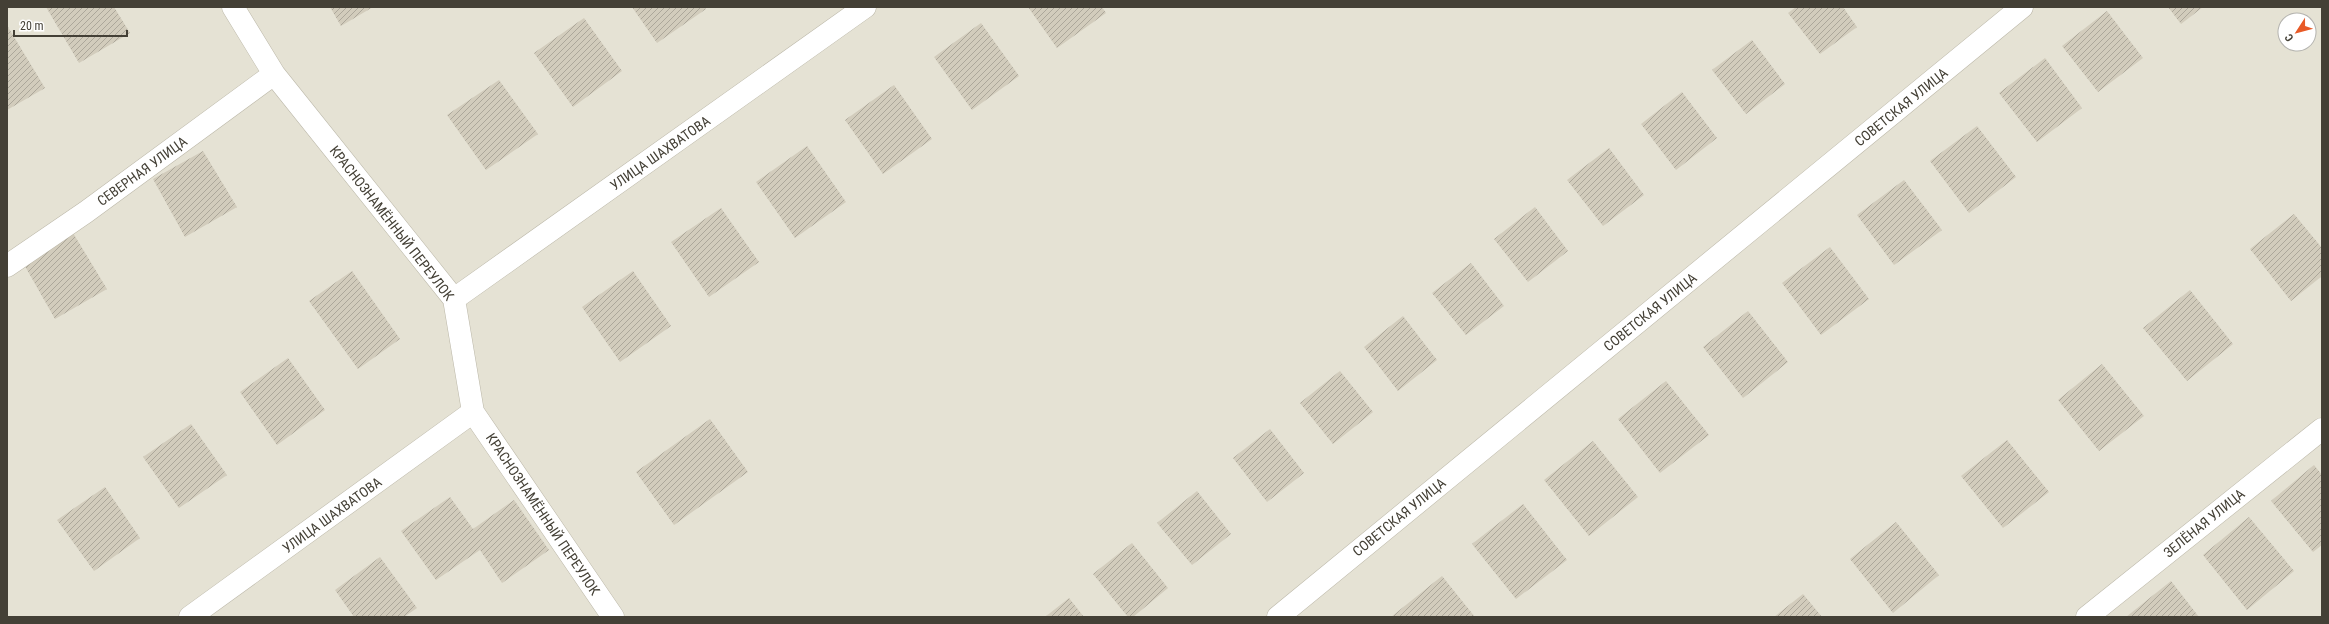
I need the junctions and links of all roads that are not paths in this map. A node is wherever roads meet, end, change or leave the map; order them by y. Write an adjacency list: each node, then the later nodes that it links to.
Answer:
1 (234, 7): 4 (street, КРАСНОЗНАМЁННЫЙ ПЕРЕУЛОК)
2 (866, 7): 6 (street, УЛИЦА ШАХВАТОВА)
3 (2022, 7): 11 (street, СОВЕТСКАЯ УЛИЦА)
4 (274, 74): 5 (street, СЕВЕРНАЯ УЛИЦА); 6 (street, КРАСНОЗНАМЁННЫЙ ПЕРЕУЛОК)
5 (7, 266)
6 (454, 299): 7 (street, КРАСНОЗНАМЁННЫЙ ПЕРЕУЛОК)
7 (473, 412): 9 (street, УЛИЦА ШАХВАТОВА); 10 (street, КРАСНОЗНАМЁННЫЙ ПЕРЕУЛОК)
8 (2322, 429): 12 (street, ЗЕЛЁНАЯ УЛИЦА)
9 (190, 617)
10 (613, 617)
11 (1278, 617)
12 (2086, 617)

